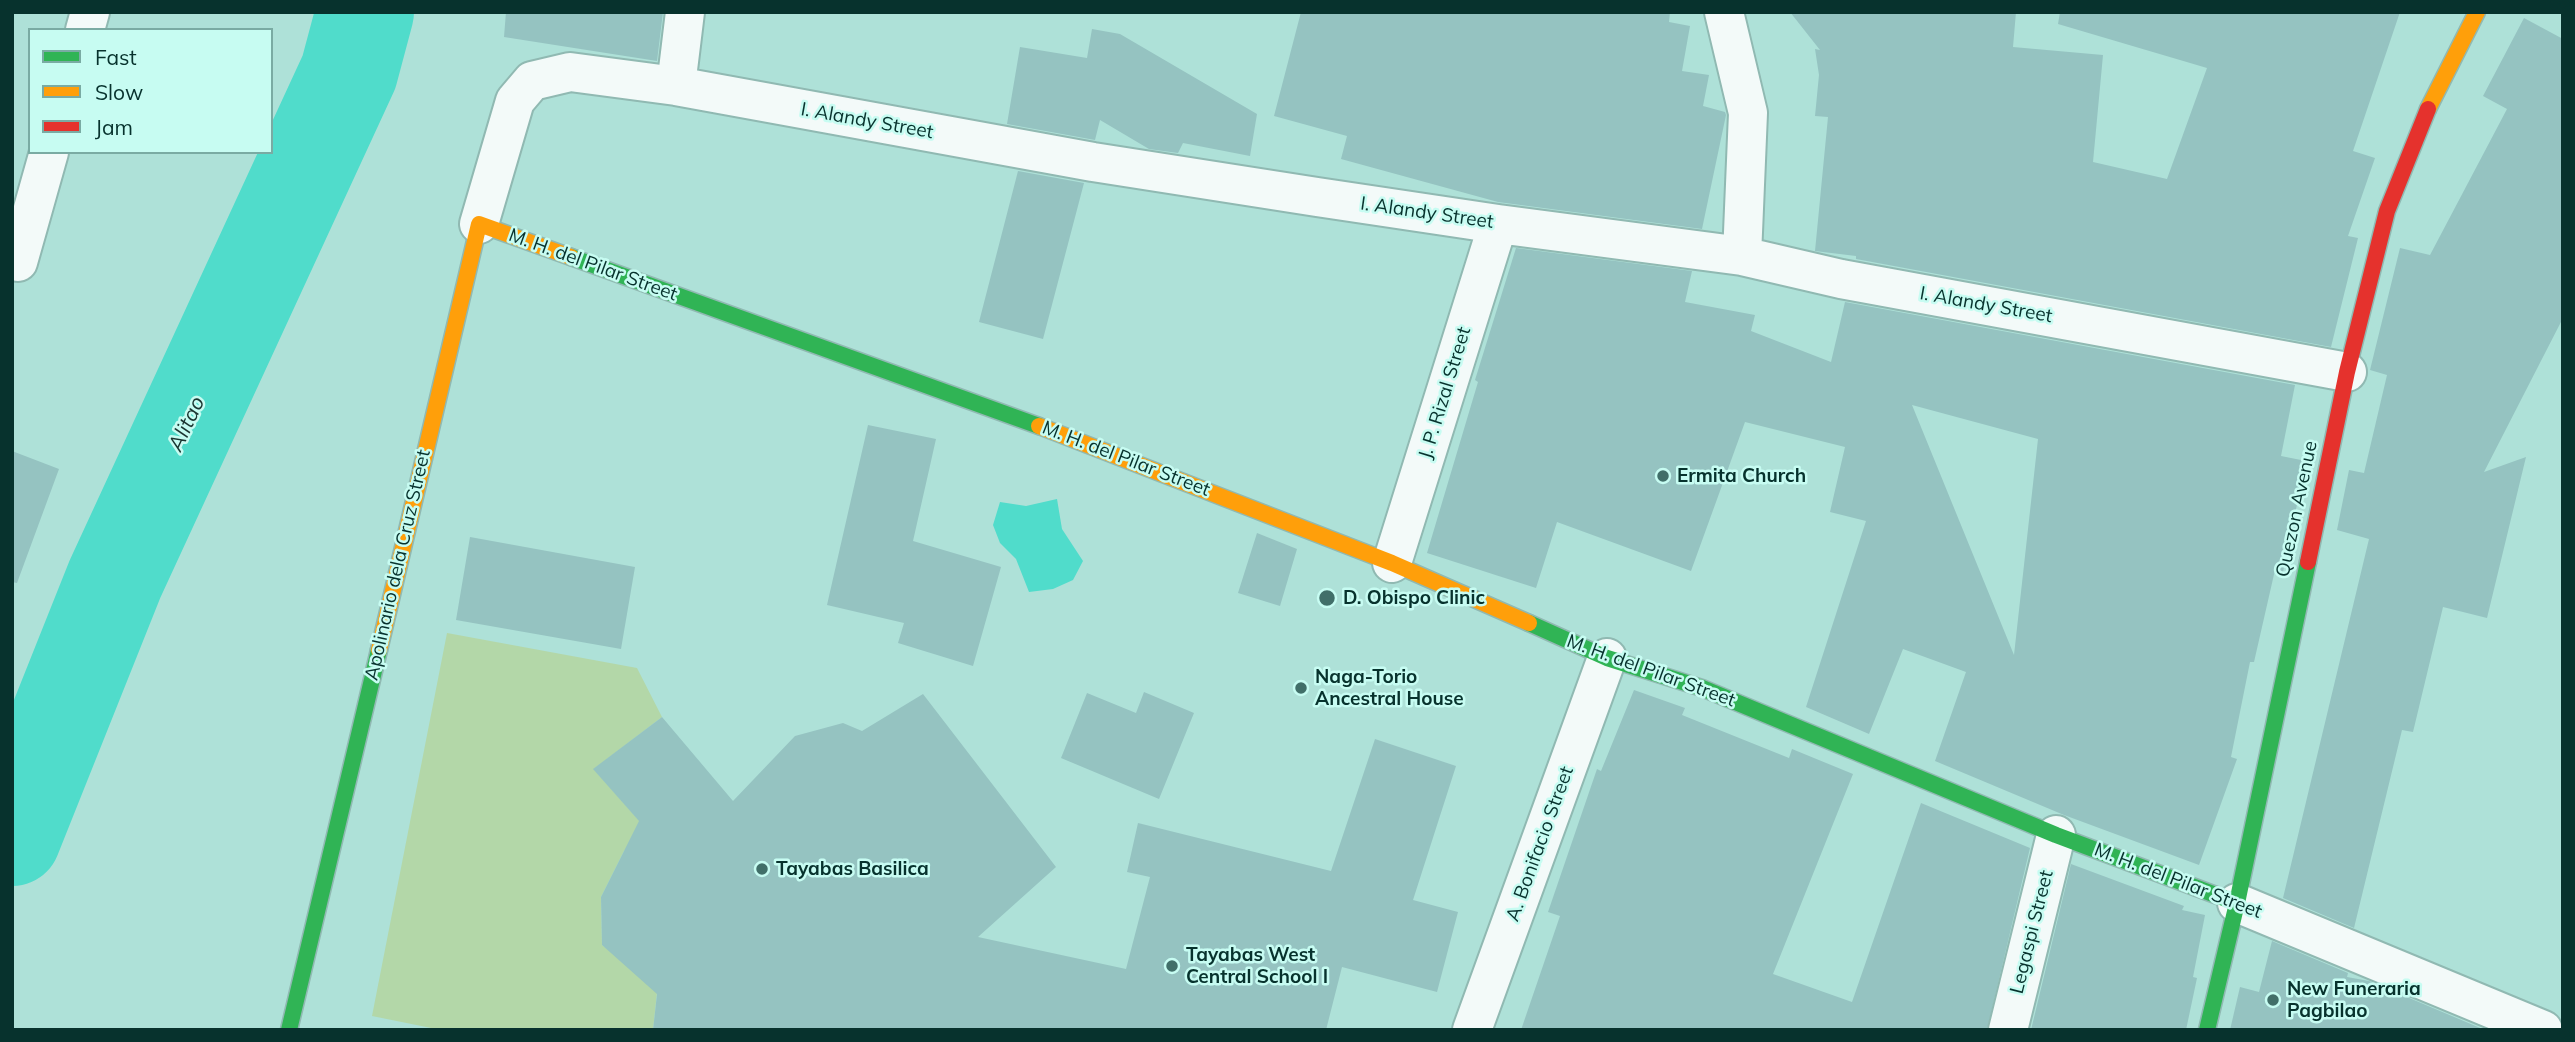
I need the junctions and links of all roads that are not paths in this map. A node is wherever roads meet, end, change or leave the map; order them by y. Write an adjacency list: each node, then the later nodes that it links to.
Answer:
1 (685, 12): 4 (street)
2 (1724, 12): 9 (street)
3 (2477, 12): 11 (main road, Quezon Avenue)
4 (676, 86): 5 (street, I. Alandy Street); 8 (street, I. Alandy Street)
5 (515, 101): 7 (street, Apolinario dela Cruz Street)
6 (49, 154): 10 (street)
7 (479, 224): 12 (main road, M. H. del Pilar Street); 16 (main road, Apolinario dela Cruz Street)
8 (1498, 224): 9 (street, I. Alandy Street); 12 (street, J. P. Rizal Street)
9 (1742, 256): 11 (street, I. Alandy Street)
10 (18, 262)
11 (2347, 372): 15 (main road, Quezon Avenue)
12 (1392, 563): 13 (main road, M. H. del Pilar Street)
13 (1607, 658): 14 (main road, M. H. del Pilar Street); 17 (street, A. Bonifacio Street)
14 (2056, 835): 15 (main road, M. H. del Pilar Street); 18 (street, Legaspi Street)
15 (2237, 903): 19 (main road, Quezon Avenue); 20 (street, M. H. del Pilar Street)
16 (289, 1030)
17 (1472, 1030)
18 (2008, 1030)
19 (2207, 1030)
20 (2543, 1030)

